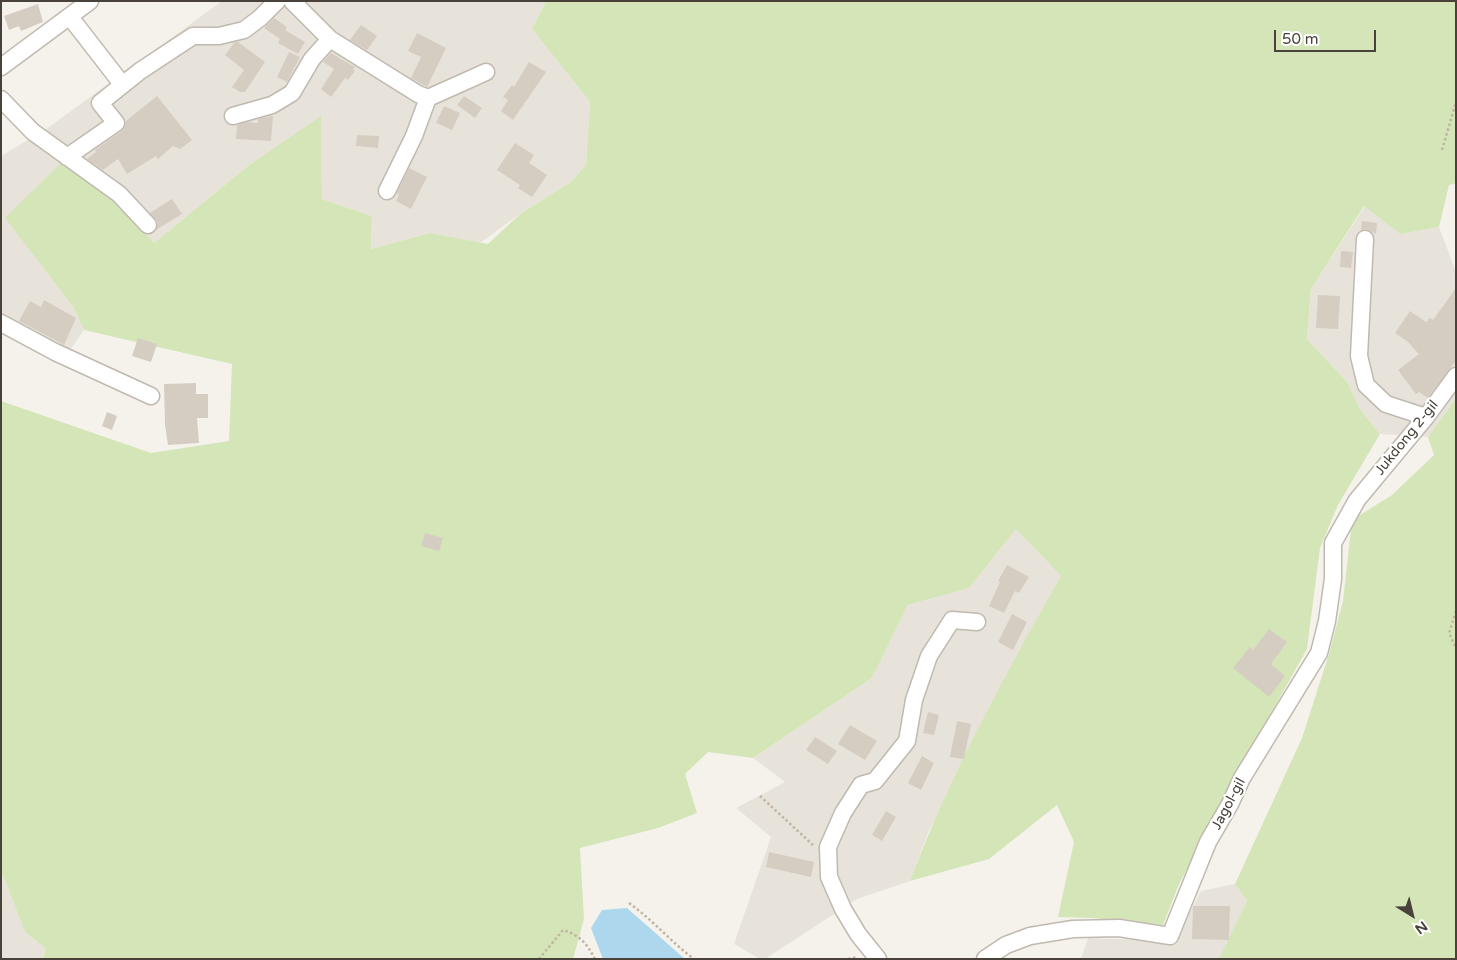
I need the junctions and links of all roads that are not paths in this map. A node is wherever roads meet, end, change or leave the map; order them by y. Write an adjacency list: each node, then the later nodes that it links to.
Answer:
1 (90, 1): 4 (street)
2 (277, 1): 8 (street)
3 (292, 1): 5 (street)
4 (70, 17): 6 (street); 8 (street)
5 (330, 39): 9 (street); 11 (street)
6 (1, 66)
7 (486, 72): 9 (street)
8 (122, 84): 12 (street)
9 (428, 98): 13 (street)
10 (1, 99): 12 (street)
11 (233, 116)
12 (67, 157): 14 (street)
13 (387, 191)
14 (148, 225)
15 (1365, 240): 19 (street)
16 (1, 323): 18 (street)
17 (1456, 376): 19 (street, Jukdong 2-gil)
18 (151, 396)
19 (1426, 417): 20 (street, Jukdong 2-gil)
20 (1357, 500): 23 (street, Jagol-gil)
21 (977, 622): 22 (street)
22 (878, 959)
23 (985, 959)

